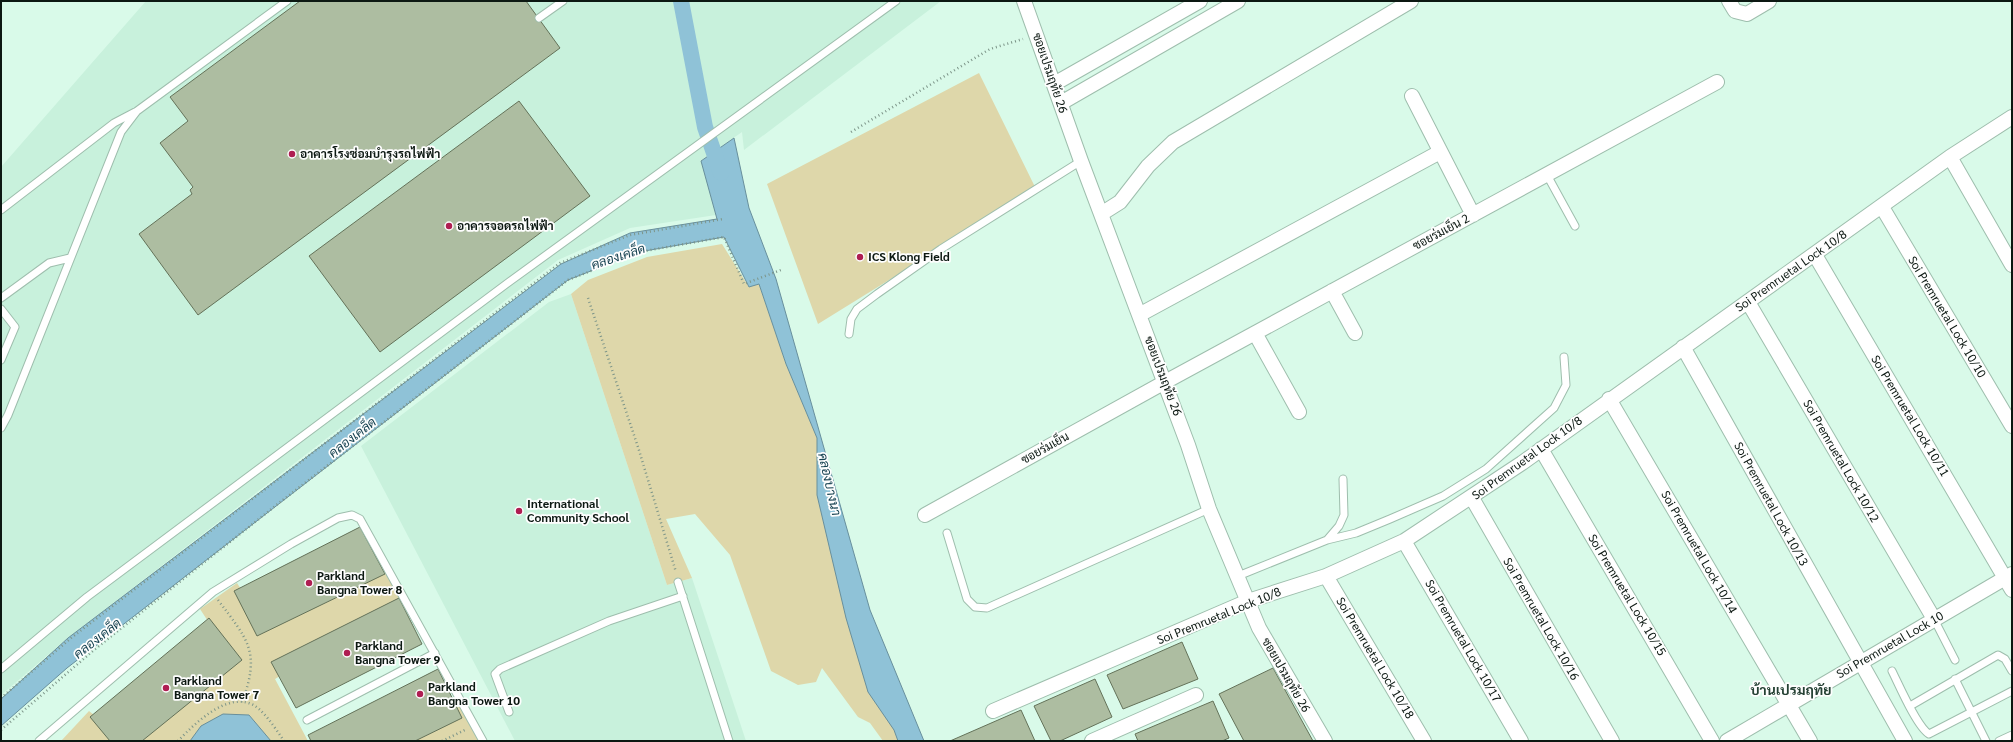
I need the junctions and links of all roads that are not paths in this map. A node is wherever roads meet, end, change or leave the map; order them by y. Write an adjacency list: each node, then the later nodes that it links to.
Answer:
1 (287, 1): 17 (lane)
2 (562, 1): 10 (lane)
3 (896, 1): 66 (lane)
4 (1024, 1): 14 (street, ซอยเปรมฤทัย 26)
5 (1200, 1): 11 (street)
6 (1238, 1): 12 (street)
7 (1412, 1): 25 (street)
8 (1729, 1): 9 (street)
9 (1769, 1)
10 (539, 18)
11 (1166, 20): 12 (street); 14 (street)
12 (1175, 37): 16 (street)
13 (1717, 82): 22 (street, ซอยร่มเย็น 2)
14 (1054, 84): 16 (street, ซอยเปรมฤทัย 26)
15 (1412, 96): 19 (street)
16 (1060, 103): 21 (street, ซอยเปรมฤทัย 26)
17 (137, 110): 24 (lane); 29 (lane)
18 (2012, 117): 20 (street, Soi Premruetal Lock 10/8)
19 (1440, 152): 26 (street); 35 (street)
20 (1950, 157): 23 (street, Soi Premruetal Lock 10/8); 30 (street)
21 (1081, 161): 25 (street, ซอยเปรมฤทัย 26); 37 (lane)
22 (1548, 175): 26 (street, ซอยร่มเย็น 2); 27 (lane)
23 (1882, 207): 28 (street, Soi Premruetal Lock 10/8); 46 (street, Soi Premruetal Lock 10/10)
24 (1, 210)
25 (1101, 214): 35 (street, ซอยเปรมฤทัย 26)
26 (1474, 215): 31 (street, ซอยร่มเย็น 2)
27 (1575, 226)
28 (1814, 255): 33 (street, Soi Premruetal Lock 10/8); 57 (street, Soi Premruetal Lock 10/11)
29 (70, 258): 32 (lane); 45 (lane)
30 (2012, 265)
31 (1332, 291): 36 (street, ซอยร่มเย็น 2); 38 (street)
32 (1, 298)
33 (1748, 302): 39 (street, Soi Premruetal Lock 10/8); 62 (street, Soi Premruetal Lock 10/12)
34 (1, 309): 41 (lane)
35 (1140, 315): 42 (street, ซอยเปรมฤทัย 26)
36 (1255, 333): 42 (street, ซอยร่มเย็น 2); 44 (street)
37 (849, 334)
38 (1355, 334)
39 (1683, 347): 43 (street, Soi Premruetal Lock 10/8); 65 (street, Soi Premruetal Lock 10/13)
40 (1564, 357): 53 (lane)
41 (1, 360)
42 (1165, 382): 50 (street, ซอยเปรมฤทัย 26); 51 (street, ซอยร่มเย็น)
43 (1609, 399): 47 (street, Soi Premruetal Lock 10/8); 72 (street, Soi Premruetal Lock 10/14)
44 (1299, 412)
45 (2, 424)
46 (2012, 426)
47 (1541, 449): 49 (street, Soi Premruetal Lock 10/8); 87 (street, Soi Premruetal Lock 10/15)
48 (1343, 479): 53 (lane)
49 (1472, 498): 54 (street, Soi Premruetal Lock 10/8); 86 (street, Soi Premruetal Lock 10/16)
50 (1209, 509): 52 (lane); 55 (street, ซอยเปรมฤทัย 26)
51 (924, 515)
52 (947, 533)
53 (1327, 540): 55 (lane)
54 (1404, 542): 56 (street, Soi Premruetal Lock 10/8); 85 (street, Soi Premruetal Lock 10/17)
55 (1238, 576): 61 (street, ซอยเปรมฤทัย 26)
56 (1326, 576): 61 (street, Soi Premruetal Lock 10/8); 84 (street, Soi Premruetal Lock 10/18)
57 (2008, 576): 59 (street, Soi Premruetal Lock 10/11); 62 (street, Soi Premruetal Lock 10)
58 (678, 582): 60 (lane)
59 (2012, 590)
60 (683, 596): 75 (lane); 81 (lane)
61 (1248, 601): 74 (street, Soi Premruetal Lock 10/8); 83 (street, ซอยเปรมฤทัย 26)
62 (1934, 619): 64 (lane); 65 (street, Soi Premruetal Lock 10)
63 (435, 653): 77 (lane); 79 (lane); 80 (lane)
64 (1955, 660)
65 (1860, 662): 72 (street, Soi Premruetal Lock 10); 90 (street, Soi Premruetal Lock 10/13)
66 (1, 669)
67 (1892, 671): 73 (lane)
68 (2012, 671): 69 (lane)
69 (1955, 679): 73 (lane); 76 (lane)
70 (2012, 691): 76 (lane)
71 (1196, 695): 82 (street)
72 (1789, 705): 88 (street, Soi Premruetal Lock 10); 89 (street, Soi Premruetal Lock 10/14)
73 (1910, 706): 76 (lane)
74 (992, 711)
75 (509, 712)
76 (1973, 713): 91 (lane)
77 (307, 720)
78 (2012, 735): 92 (lane)
79 (39, 741)
80 (483, 741)
81 (729, 741)
82 (1092, 741)
83 (1324, 741)
84 (1424, 741)
85 (1521, 741)
86 (1612, 741)
87 (1712, 741)
88 (1727, 741)
89 (1810, 741)
90 (1905, 741)
91 (1986, 741)
92 (1999, 741)

